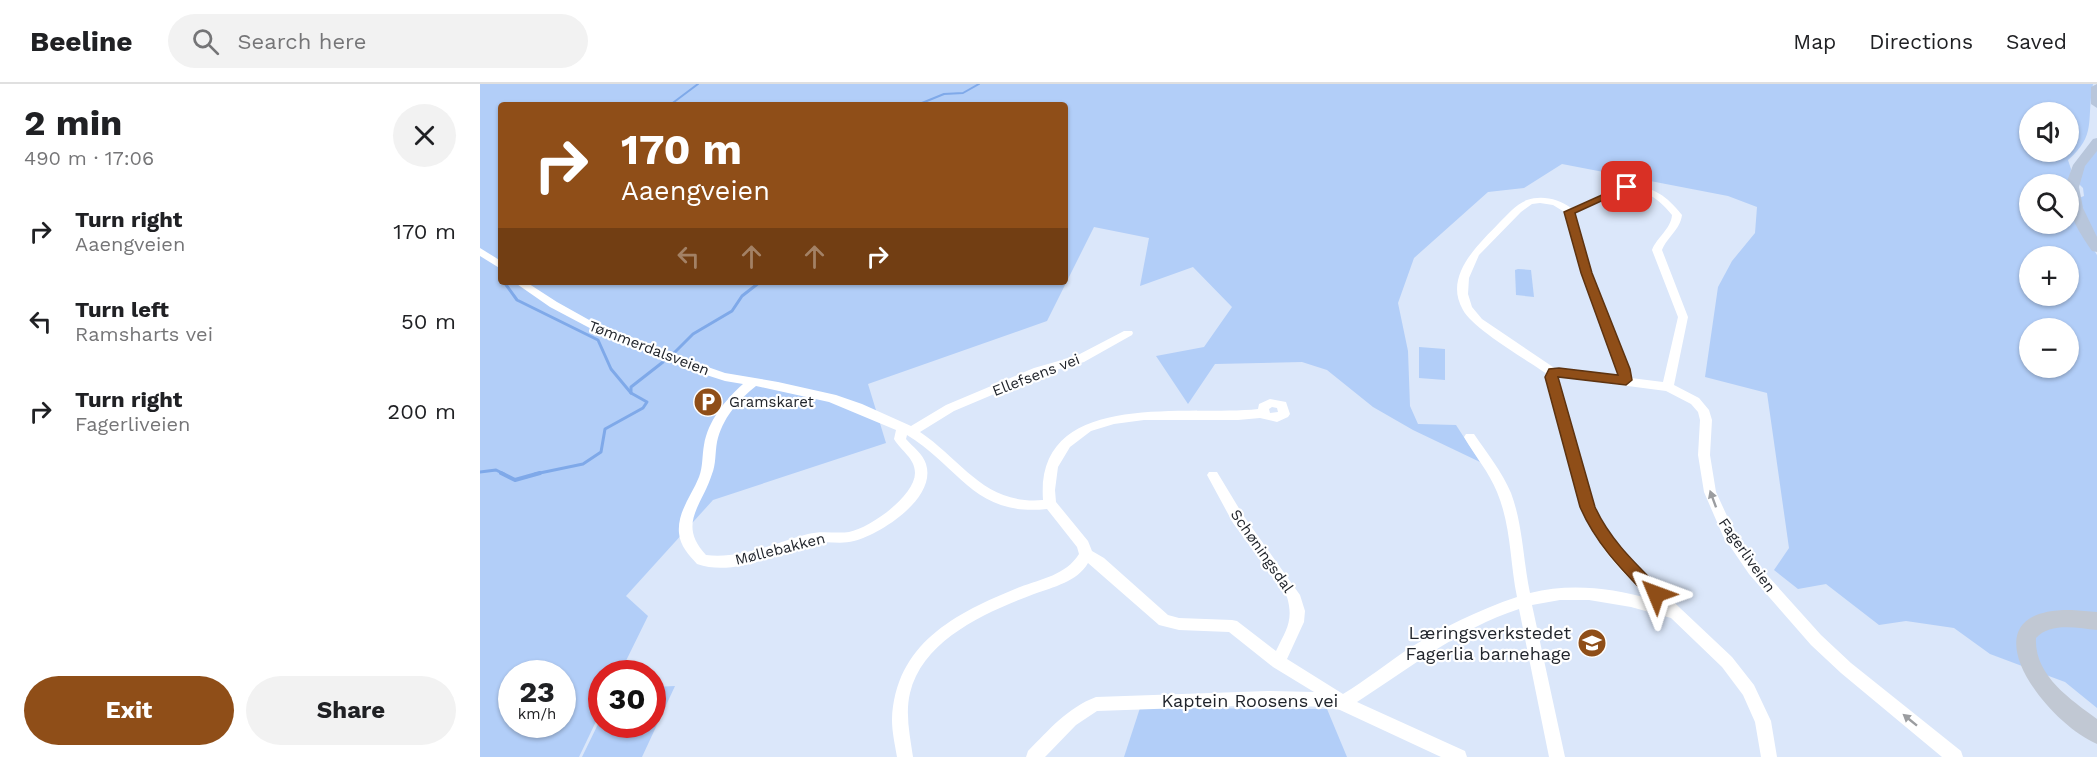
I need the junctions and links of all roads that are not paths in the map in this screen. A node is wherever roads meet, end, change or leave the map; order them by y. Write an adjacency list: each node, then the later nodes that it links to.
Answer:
1 (2097, 87): 2 (main road)
2 (2097, 104)
3 (2097, 142): 5 (main road)
4 (1570, 212): 10 (street); 11 (street); 13 (street)
5 (2097, 248)
6 (480, 251): 7 (street)
7 (498, 264)
8 (523, 285): 12 (street, Tømmerdalsveien)
9 (1128, 333): 15 (street, Ellefsens vei)
10 (1553, 372): 11 (street, Fagerliveien); 21 (street)
11 (1626, 380): 13 (street, Fagerliveien)
12 (753, 382): 15 (street); 15 (street, Møllebakken)
13 (1668, 387): 31 (street, Fagerliveien, one-way to 13)
14 (1263, 413): 18 (street)
15 (906, 431): 18 (street)
16 (1470, 437): 20 (street)
17 (1213, 475): 23 (street, Schøningsdal)
18 (1050, 504): 19 (street)
19 (1086, 555): 23 (street); 26 (street)
20 (1524, 602): 21 (street, Kaptein Roosens vei); 24 (street, Kaptein Roosens vei); 29 (street)
21 (1672, 612): 30 (street)
22 (2097, 621): 25 (street)
23 (1278, 662): 24 (street)
24 (1342, 703): 27 (street, Kaptein Roosens vei); 28 (street)
25 (2097, 733)
26 (904, 757)
27 (1034, 757)
28 (1459, 757)
29 (1557, 757)
30 (1769, 757)
31 (1955, 757)

